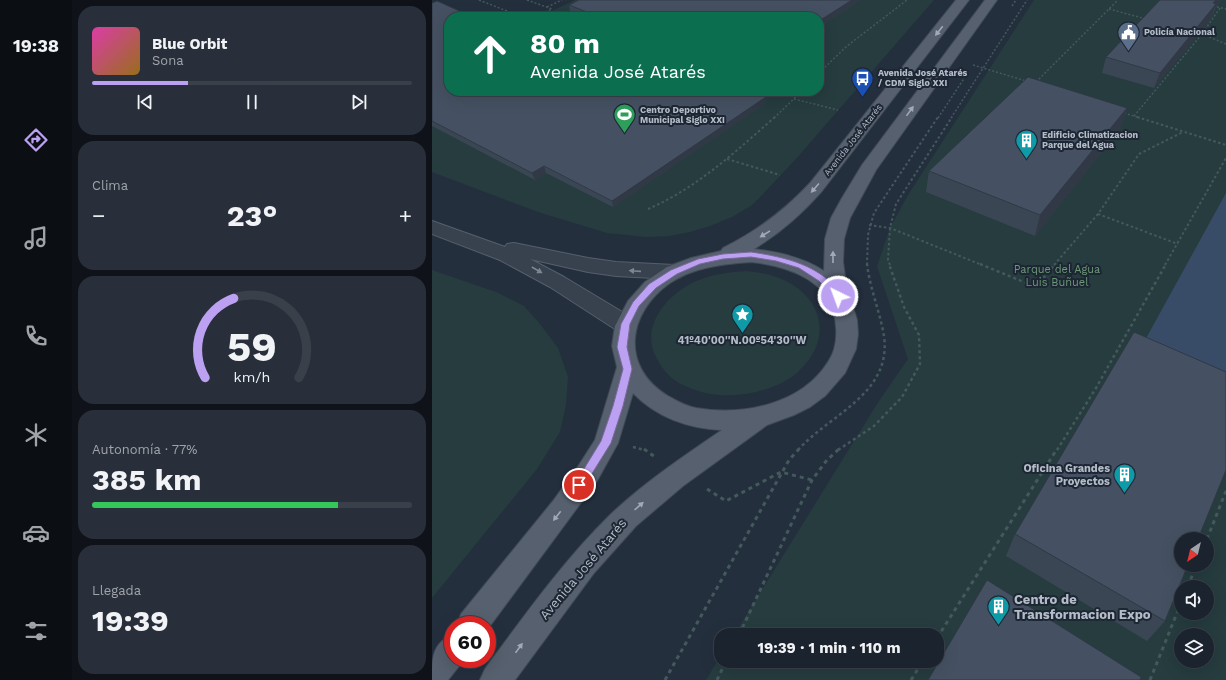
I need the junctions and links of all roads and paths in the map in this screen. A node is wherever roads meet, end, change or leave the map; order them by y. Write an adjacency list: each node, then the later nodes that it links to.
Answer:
1 (478, 0): 14 (path)
2 (527, 0): 10 (path)
3 (562, 0): 10 (path)
4 (907, 0): 20 (path)
5 (963, 0): 41 (main road, Avenida José Atarés, one-way to 41)
6 (991, 0): 43 (main road, one-way to 6)
7 (1027, 0): 21 (path)
8 (1118, 0): 12 (path)
9 (1207, 5): 11 (path)
10 (546, 7): 15 (path)
11 (1220, 8): 13 (path); 17 (path)
12 (1109, 9): 16 (path); 23 (path)
13 (1226, 9)
14 (509, 12)
15 (545, 12)
16 (1151, 20)
17 (1202, 34): 18 (path); 28 (path)
18 (1226, 44)
19 (973, 65): 21 (path)
20 (824, 68)
21 (984, 68): 22 (path); 38 (path)
22 (1027, 82)
23 (1041, 86)
24 (797, 96): 25 (path)
25 (794, 99): 26 (path); 32 (path)
26 (838, 110)
27 (1120, 112): 28 (path)
28 (1134, 116): 29 (path)
29 (1183, 132): 30 (path); 35 (path)
30 (1226, 145)
31 (1226, 158): 40 (path)
32 (727, 159): 33 (path); 34 (path)
33 (780, 175)
34 (648, 209)
35 (1098, 214): 38 (path); 40 (path)
36 (869, 225): 38 (path)
37 (432, 227): 39 (street)
38 (890, 228): 51 (path)
39 (476, 242): 42 (street, one-way to 39); 44 (street, one-way to 44)
40 (1178, 244): 52 (path)
41 (723, 256): 42 (main road); 43 (main road)
42 (674, 272): 44 (main road)
43 (838, 296): 46 (main road)
44 (626, 324): 45 (main road)
45 (627, 369): 46 (main road); 49 (main road, one-way to 49)
46 (762, 417): 57 (main road, Avenida José Atarés, one-way to 46)
47 (1226, 491): 48 (path)
48 (1210, 532)
49 (479, 616)
50 (1174, 620): 60 (path)
51 (742, 628)
52 (943, 628)
53 (444, 661): 56 (main road)
54 (723, 668): 58 (path)
55 (918, 668): 59 (path)
56 (432, 676)
57 (496, 680)
58 (717, 680)
59 (910, 680)
60 (1150, 680)

